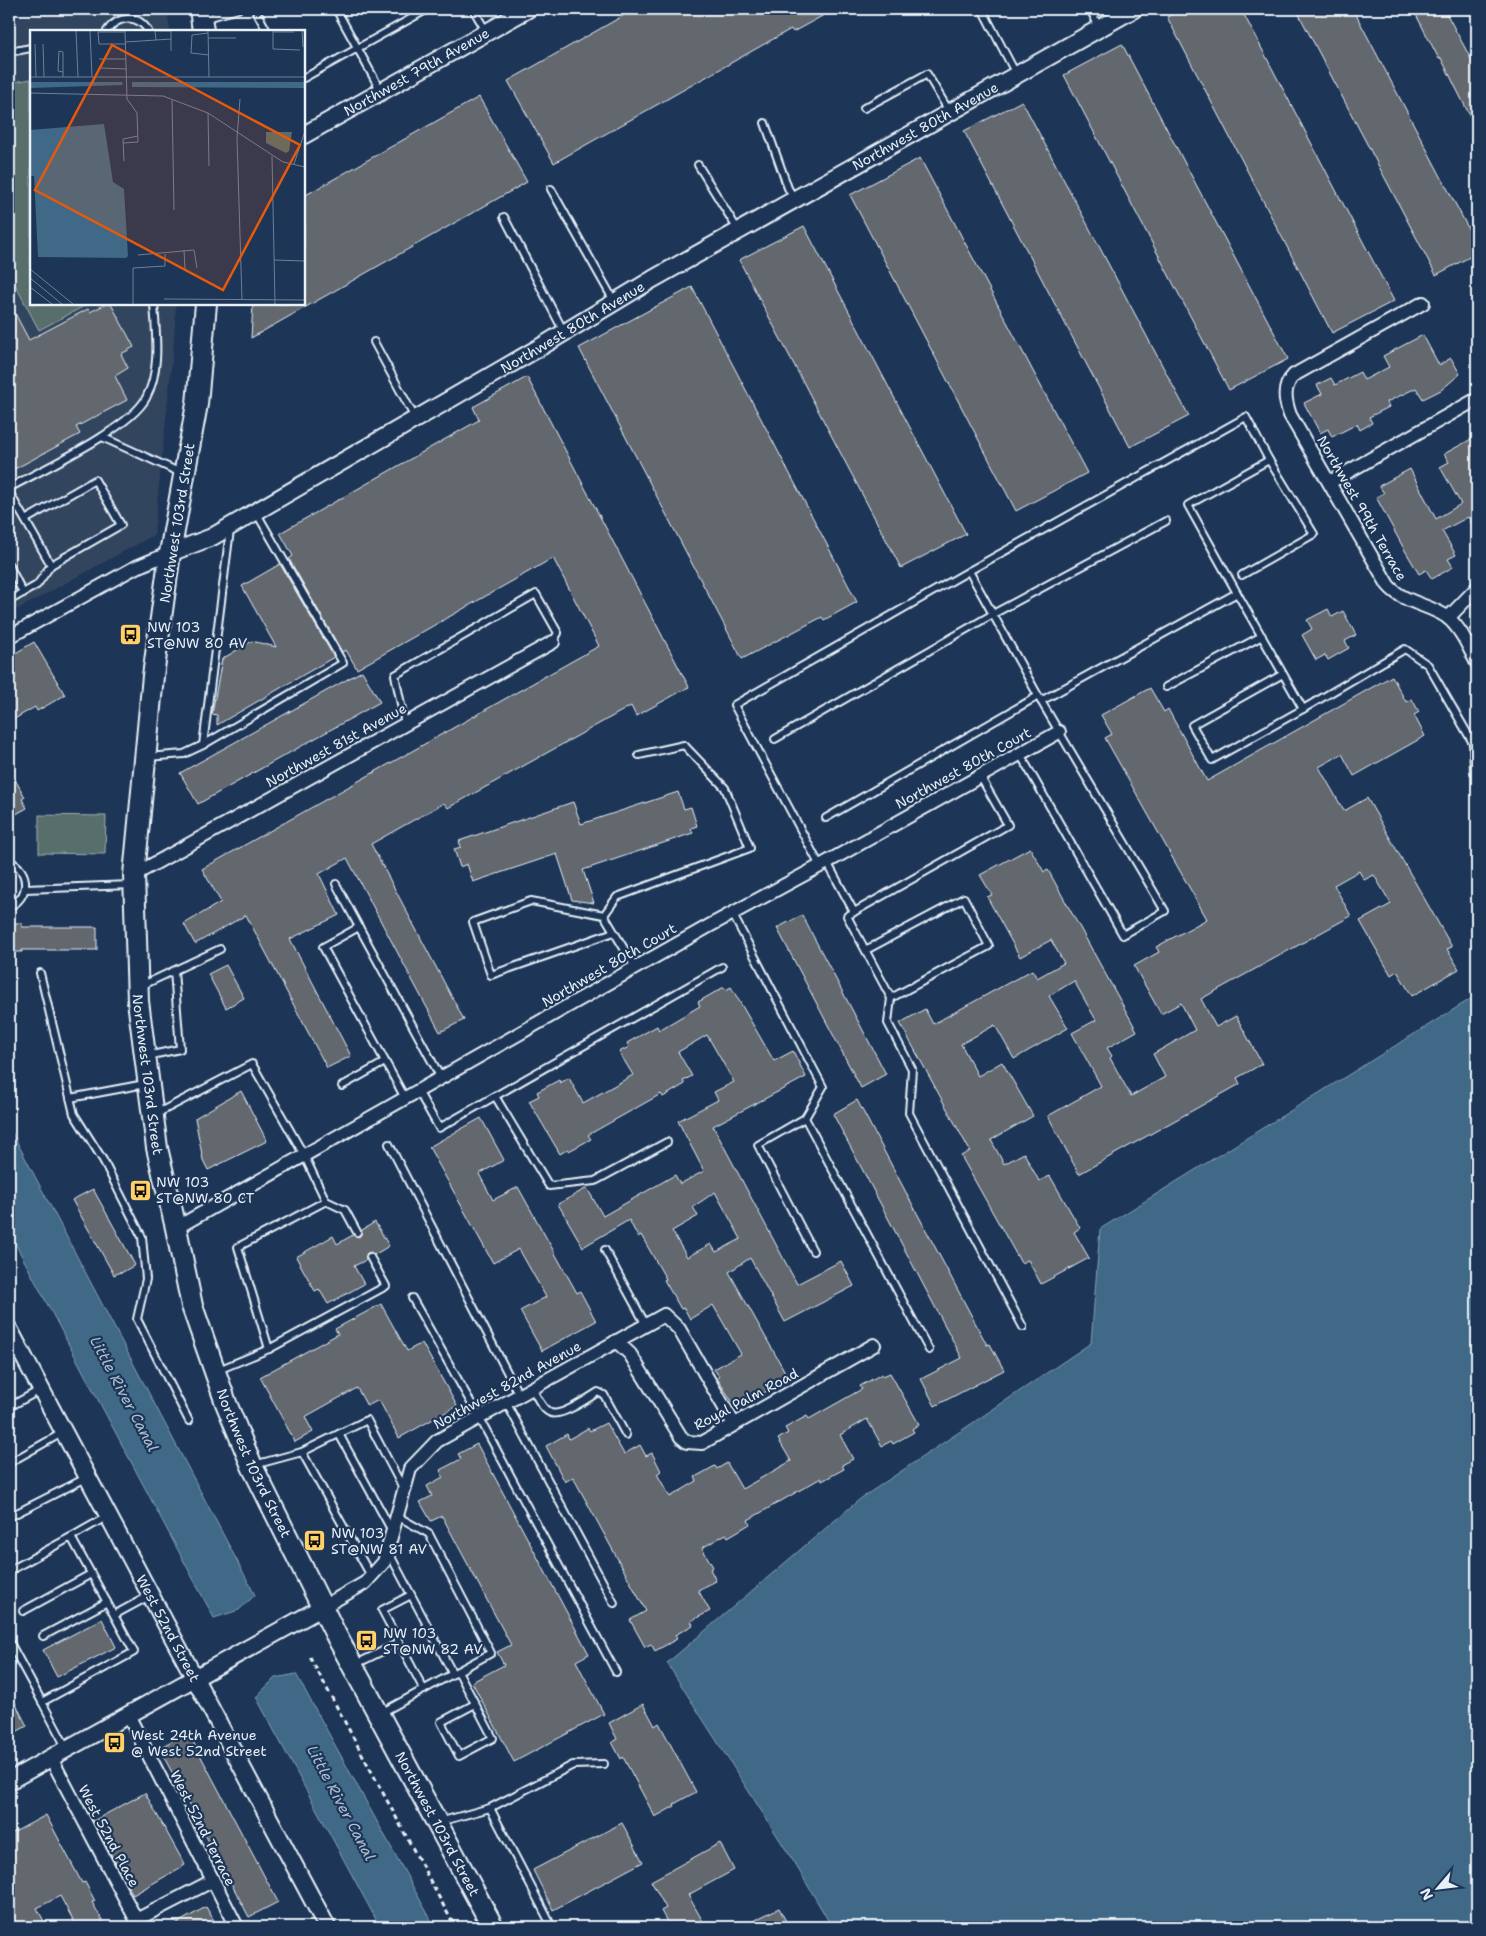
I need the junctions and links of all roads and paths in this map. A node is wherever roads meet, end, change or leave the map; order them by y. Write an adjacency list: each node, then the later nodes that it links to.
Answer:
1 (238, 9): 10 (lane)
2 (255, 9): 14 (lane)
3 (336, 9): 17 (lane)
4 (428, 9): 17 (lane)
5 (473, 9): 15 (lane)
6 (528, 9): 15 (street, Northwest 79th Avenue)
7 (982, 9): 19 (lane)
8 (1090, 9): 11 (lane)
9 (1134, 9): 11 (street, Northwest 80th Avenue)
10 (202, 20)
11 (1100, 28): 19 (street, Northwest 80th Avenue)
12 (108, 30): 13 (lane)
13 (147, 30)
14 (266, 30)
15 (487, 32): 21 (street, Northwest 79th Avenue)
16 (30, 48): 18 (lane)
17 (358, 48): 20 (lane); 21 (lane)
18 (9, 52)
19 (1017, 75): 23 (street, Northwest 80th Avenue)
20 (305, 77)
21 (382, 91): 25 (street, Northwest 79th Avenue)
22 (864, 108): 23 (lane)
23 (950, 112): 28 (street, Northwest 80th Avenue)
24 (764, 123): 28 (lane)
25 (305, 134)
26 (698, 166): 30 (lane)
27 (551, 189): 31 (lane)
28 (794, 200): 30 (street, Northwest 80th Avenue)
29 (504, 217): 35 (lane)
30 (739, 231): 31 (street, Northwest 80th Avenue)
31 (615, 302): 35 (street, Northwest 80th Avenue)
32 (1423, 303): 42 (street, Northwest 99th Terrace)
33 (154, 305): 39 (lane)
34 (206, 305): 41 (main road, Northwest 103rd Street)
35 (565, 333): 38 (street, Northwest 80th Avenue)
36 (374, 342): 38 (lane)
37 (1477, 399): 42 (street)
38 (415, 419): 44 (street, Northwest 80th Avenue)
39 (102, 436): 41 (lane); 43 (lane)
40 (1269, 460): 51 (lane); 52 (lane); 55 (lane)
41 (184, 474): 48 (main road, Northwest 103rd Street)
42 (1330, 482): 58 (street, Northwest 99th Terrace)
43 (9, 490): 45 (lane)
44 (255, 510): 47 (street, Northwest 80th Avenue); 71 (lane)
45 (25, 520): 50 (lane); 50 (lane)
46 (1166, 520): 57 (lane)
47 (230, 524): 48 (street, Northwest 80th Avenue); 71 (lane)
48 (170, 553): 60 (street, Northwest 80th Avenue); 74 (main road, Northwest 103rd Street)
49 (9, 565): 54 (lane)
50 (51, 565): 54 (lane)
51 (969, 571): 57 (lane); 79 (lane)
52 (1242, 575)
53 (1477, 588): 58 (street)
54 (23, 593): 56 (lane)
55 (1237, 594): 59 (lane); 65 (lane)
56 (9, 601)
57 (993, 614): 65 (lane); 69 (lane)
58 (1448, 618): 62 (street, Northwest 99th Terrace)
59 (1262, 636): 63 (lane); 64 (lane)
60 (9, 637)
61 (553, 642): 67 (street, Northwest 81st Avenue); 67 (lane)
62 (1477, 663)
63 (1283, 674): 66 (lane); 66 (lane)
64 (1166, 687)
65 (1040, 698): 68 (lane); 77 (lane)
66 (1303, 709): 70 (lane)
67 (405, 724): 80 (street, Northwest 81st Avenue)
68 (1059, 732): 72 (street, Northwest 80th Court); 72 (lane)
69 (775, 739)
70 (1475, 744): 75 (lane)
71 (203, 745): 74 (lane)
72 (1020, 754): 76 (street, Northwest 80th Court)
73 (639, 755): 86 (lane)
74 (146, 757): 80 (main road, Northwest 103rd Street)
75 (1477, 774)
76 (980, 776): 79 (street, Northwest 80th Court); 84 (lane)
77 (826, 818)
78 (9, 861): 82 (lane)
79 (824, 864): 84 (lane); 85 (street, Northwest 80th Court)
80 (135, 880): 82 (lane); 95 (main road, Northwest 103rd Street)
81 (336, 884): 87 (lane)
82 (25, 889): 83 (lane)
83 (9, 907)
84 (854, 912): 90 (lane)
85 (732, 913): 91 (street, Northwest 80th Court); 107 (lane)
86 (604, 915): 88 (lane); 88 (lane)
87 (359, 927): 98 (lane); 99 (lane)
88 (614, 932): 91 (lane)
89 (220, 949): 93 (lane)
90 (866, 950): 96 (lane); 96 (lane)
91 (635, 967): 99 (street, Northwest 80th Court)
92 (722, 967): 103 (lane)
93 (174, 971): 95 (lane); 97 (lane)
94 (40, 973): 104 (lane)
95 (138, 987): 97 (main road, Northwest 103rd Street)
96 (891, 998): 119 (lane)
97 (145, 1056): 100 (main road, Northwest 103rd Street)
98 (385, 1062): 101 (lane); 105 (lane)
99 (441, 1078): 102 (street, Northwest 80th Court)
100 (149, 1084): 104 (lane); 106 (main road, Northwest 103rd Street)
101 (342, 1086)
102 (418, 1091): 103 (lane); 105 (street, Northwest 80th Court)
103 (495, 1096): 108 (lane)
104 (70, 1098): 133 (lane)
105 (405, 1098): 110 (street, Northwest 80th Court)
106 (153, 1116): 110 (lane); 112 (main road, Northwest 103rd Street)
107 (805, 1118): 115 (lane); 124 (lane)
108 (667, 1142)
109 (388, 1144): 129 (lane)
110 (304, 1155): 111 (lane); 112 (street, Northwest 80th Court)
111 (326, 1201): 113 (lane); 123 (lane)
112 (176, 1228): 126 (main road, Northwest 103rd Street)
113 (357, 1232)
114 (605, 1250): 118 (lane)
115 (813, 1251)
116 (370, 1257): 123 (lane)
117 (412, 1298): 132 (lane)
118 (646, 1325): 121 (street, Northwest 82nd Avenue); 134 (street, Northwest 82nd Avenue)
119 (1023, 1327)
120 (9, 1330): 125 (street, West 52nd Street)
121 (616, 1342): 127 (street, Northwest 82nd Avenue); 134 (street, Royal Palm Road)
122 (874, 1345): 134 (street, Royal Palm Road)
123 (269, 1349): 126 (lane)
124 (929, 1350)
125 (15, 1356): 128 (street, West 52nd Street)
126 (215, 1371): 140 (main road, Northwest 103rd Street)
127 (532, 1388): 129 (street, Northwest 82nd Avenue); 137 (lane)
128 (41, 1390): 131 (lane); 135 (street, West 52nd Street)
129 (519, 1395): 130 (street, Northwest 82nd Avenue)
130 (506, 1402): 132 (street, Northwest 82nd Avenue); 155 (lane)
131 (9, 1407)
132 (479, 1417): 142 (street, Northwest 82nd Avenue); 165 (lane)
133 (190, 1421)
134 (734, 1424)
135 (64, 1432): 139 (lane); 141 (street, West 52nd Street)
136 (339, 1434): 138 (lane); 142 (lane); 146 (lane)
137 (626, 1436)
138 (302, 1452): 140 (lane); 151 (lane)
139 (9, 1463)
140 (252, 1466): 156 (main road, Northwest 103rd Street)
141 (87, 1477): 143 (street, West 52nd Street); 145 (lane)
142 (404, 1490): 144 (street, Northwest 82nd Avenue)
143 (108, 1516): 147 (lane); 152 (street, West 52nd Street)
144 (397, 1516): 146 (street, Northwest 82nd Avenue); 164 (lane)
145 (9, 1517)
146 (393, 1532): 148 (street, Northwest 82nd Avenue)
147 (71, 1537): 149 (lane); 150 (lane)
148 (388, 1551): 151 (street, Northwest 82nd Avenue); 153 (lane)
149 (9, 1571)
150 (91, 1574): 154 (lane); 157 (lane)
151 (371, 1576): 156 (street, Northwest 82nd Avenue)
152 (150, 1595): 158 (lane); 166 (street, West 52nd Street)
153 (411, 1595): 161 (lane); 164 (lane)
154 (107, 1602): 158 (lane); 159 (lane)
155 (614, 1603)
156 (322, 1608): 163 (main road, Northwest 103rd Street); 166 (street)
157 (23, 1611)
158 (114, 1615): 168 (lane)
159 (43, 1636)
160 (9, 1642): 168 (lane)
161 (399, 1643): 163 (lane); 167 (lane)
162 (310, 1657): 183 (path)
163 (352, 1666): 171 (main road, Northwest 103rd Street)
164 (456, 1672): 167 (lane); 169 (lane)
165 (616, 1672)
166 (194, 1678): 170 (street); 182 (street, West 52nd Street)
167 (424, 1690): 171 (lane)
168 (42, 1702): 172 (lane)
169 (475, 1704): 169 (lane)
170 (128, 1715): 172 (street); 178 (street, West 52nd Terrace)
171 (378, 1715): 177 (main road, Northwest 103rd Street)
172 (67, 1749): 173 (street)
173 (51, 1758): 175 (street); 180 (street, West 52nd Place)
174 (604, 1764): 176 (lane)
175 (9, 1781)
176 (490, 1808): 177 (lane); 179 (lane)
177 (436, 1823): 184 (main road, Northwest 103rd Street)
178 (212, 1881): 180 (street); 181 (street, West 52nd Terrace)
179 (549, 1921)
180 (138, 1924)
181 (237, 1927)
182 (327, 1927)
183 (455, 1927)
184 (493, 1927)

